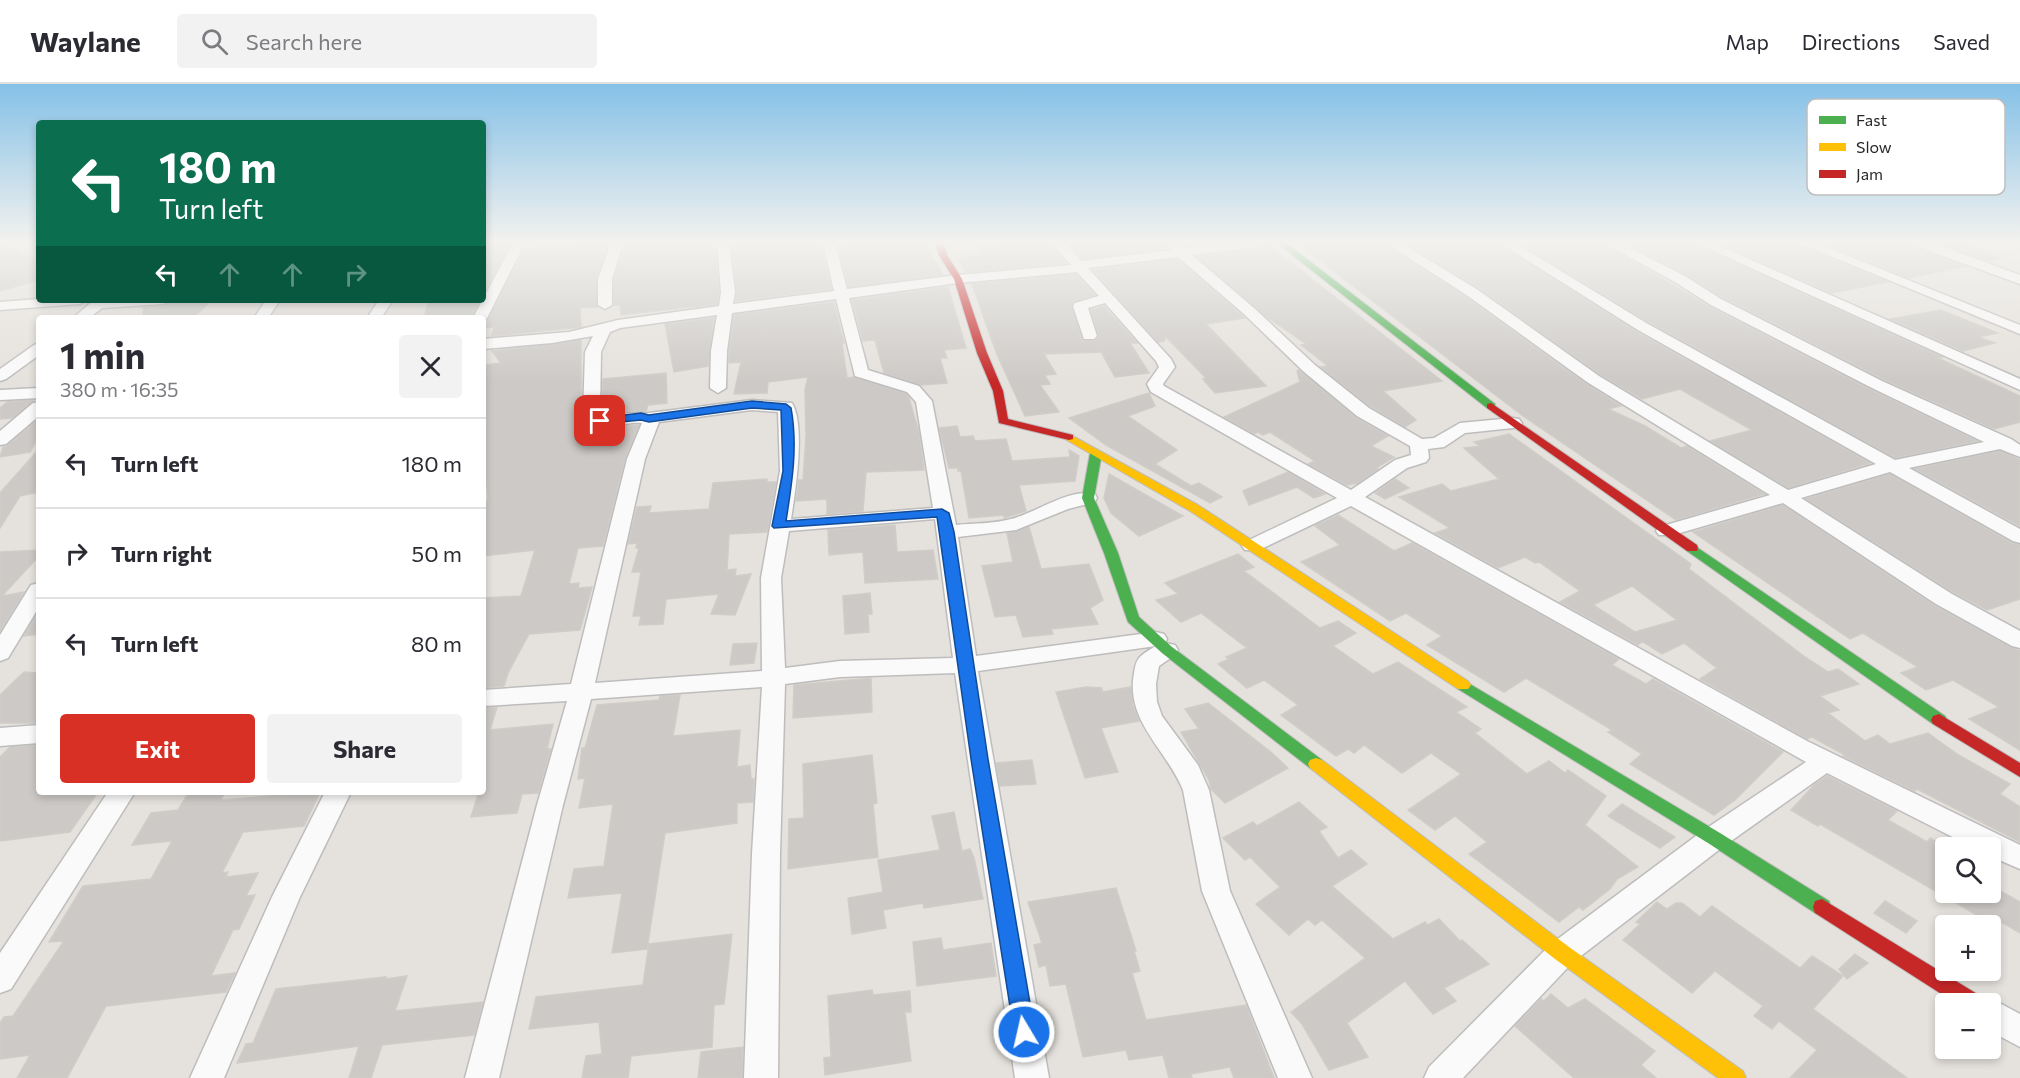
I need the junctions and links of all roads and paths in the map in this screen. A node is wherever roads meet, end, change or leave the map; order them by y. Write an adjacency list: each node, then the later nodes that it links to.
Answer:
1 (605, 289): 19 (street)
2 (728, 289): 21 (street)
3 (839, 289): 14 (street)
4 (887, 289): 14 (street)
5 (961, 289): 41 (street)
6 (1102, 289): 15 (street)
7 (1224, 289): 39 (street)
8 (1341, 289): 36 (street)
9 (1467, 289): 43 (street)
10 (1582, 289): 42 (street)
11 (1696, 289): 38 (street)
12 (1806, 289): 30 (street)
13 (1920, 289): 25 (street)
14 (841, 296): 21 (street); 46 (street)
15 (1110, 298): 26 (street); 45 (street)
16 (40, 303): 20 (street)
17 (99, 303): 22 (street)
18 (158, 303): 23 (street)
19 (605, 305)
20 (0, 306)
21 (726, 310): 24 (street); 31 (street)
22 (84, 315)
23 (144, 315)
24 (603, 330): 27 (street); 35 (street)
25 (2020, 330)
26 (1089, 336)
27 (486, 344)
28 (36, 350): 29 (street)
29 (0, 376)
30 (2020, 385)
31 (718, 387)
32 (36, 393): 33 (street)
33 (0, 395)
34 (36, 410): 37 (street)
35 (649, 418): 47 (street); 57 (street)
36 (1513, 423): 39 (street); 48 (street)
37 (0, 440)
38 (2012, 441): 40 (street); 42 (street)
39 (1419, 444): 45 (street)
40 (2020, 452)
41 (1096, 453): 44 (street); 50 (street)
42 (1891, 466): 43 (street); 49 (street)
43 (1783, 496): 48 (street); 52 (street)
44 (1088, 498): 46 (street); 53 (street)
45 (1352, 498): 50 (street); 61 (street)
46 (945, 522): 47 (street); 55 (street)
47 (779, 526): 56 (street)
48 (1666, 531): 62 (street)
49 (2020, 537)
50 (1252, 546): 65 (street)
51 (36, 595): 54 (street)
52 (2020, 641)
53 (1162, 644): 55 (street); 67 (street); 76 (street)
54 (0, 653)
55 (966, 665): 56 (street); 75 (street)
56 (774, 675): 57 (street); 74 (street)
57 (581, 693): 58 (street); 73 (street)
58 (486, 698)
59 (36, 734): 60 (street)
60 (0, 737)
61 (1826, 761): 65 (street); 66 (street)
62 (2020, 771)
63 (120, 795): 68 (street)
64 (337, 795): 72 (street)
65 (1714, 838): 67 (street); 69 (street)
66 (2020, 858)
67 (1562, 953): 77 (street); 78 (street)
68 (0, 979)
69 (1958, 993)
70 (2001, 1020): 71 (street)
71 (2020, 1032)
72 (207, 1078)
73 (482, 1078)
74 (761, 1078)
75 (1032, 1078)
76 (1296, 1078)
77 (1441, 1078)
78 (1735, 1078)

